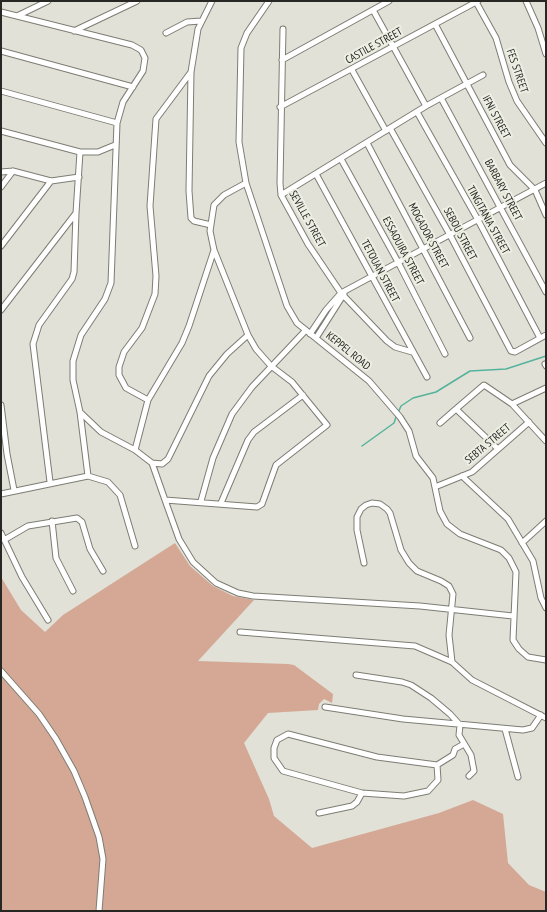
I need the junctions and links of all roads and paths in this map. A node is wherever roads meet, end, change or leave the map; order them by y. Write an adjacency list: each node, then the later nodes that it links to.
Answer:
1 (48, 1): 10 (street)
2 (137, 1): 14 (street)
3 (212, 1): 11 (street)
4 (269, 1): 43 (street, KEPPEL ROAD)
5 (389, 1): 8 (street)
6 (526, 1): 18 (street)
7 (477, 2): 12 (street, CASTILE STREET); 34 (street, FES STREET)
8 (373, 10): 16 (street); 19 (street)
9 (1, 12): 10 (street)
10 (17, 16): 14 (street)
11 (200, 21): 15 (street); 21 (street)
12 (435, 24): 16 (street, CASTILE STREET); 23 (street, IFNI STREET)
13 (283, 29): 19 (street, SEVILLE STREET)
14 (74, 31): 24 (street)
15 (166, 33)
16 (394, 47): 20 (street, CASTILE STREET); 27 (street)
17 (1, 51): 24 (street)
18 (546, 54)
19 (282, 60): 28 (street, SEVILLE STREET)
20 (352, 70): 28 (street, CASTILE STREET); 31 (street, SEBOU STREET)
21 (191, 72): 52 (street); 74 (street)
22 (484, 75): 23 (street)
23 (466, 84): 26 (street); 46 (street, IFNI STREET)
24 (133, 87): 30 (street)
25 (1, 91): 30 (street)
26 (441, 98): 27 (street); 48 (street, BARBARY STREET)
27 (426, 106): 29 (street)
28 (280, 107): 47 (street, SEVILLE STREET)
29 (417, 112): 31 (street); 51 (street, TINGITANIA STREET)
30 (117, 123): 35 (street)
31 (388, 130): 33 (street); 53 (street, SEBOU STREET)
32 (1, 131): 36 (street)
33 (367, 143): 37 (street); 55 (street, MOGADOR STREET)
34 (546, 143)
35 (115, 145): 36 (street); 78 (street)
36 (80, 152): 41 (street)
37 (341, 159): 40 (street); 57 (street, ESSAOUIRA STREET)
38 (13, 171): 39 (street); 42 (street); 45 (street)
39 (1, 172)
40 (316, 174): 47 (street); 58 (street, TETOUAN STREET)
41 (79, 176): 42 (street); 49 (street)
42 (51, 181): 54 (street)
43 (246, 184): 52 (street); 62 (street, KEPPEL ROAD)
44 (546, 184): 46 (street)
45 (1, 187)
46 (535, 190): 48 (street); 50 (street, IFNI STREET)
47 (281, 195): 60 (street, SEVILLE STREET)
48 (501, 207): 51 (street); 59 (street, BARBARY STREET)
49 (76, 213): 61 (street); 89 (street)
50 (546, 215)
51 (478, 220): 53 (street); 67 (street, TINGITANIA STREET)
52 (211, 225): 56 (street)
53 (450, 235): 55 (street); 67 (street, SEBOU STREET)
54 (1, 246)
55 (424, 248): 57 (street); 66 (street, MOGADOR STREET)
56 (214, 250): 63 (street); 74 (street)
57 (398, 262): 58 (street); 69 (street, ESSAOUIRA STREET)
58 (372, 276): 60 (street); 68 (street, TETOUAN STREET)
59 (546, 292)
60 (344, 293): 62 (street); 65 (street); 68 (street, SEVILLE STREET)
61 (1, 310)
62 (308, 332): 65 (street, KEPPEL ROAD); 70 (street)
63 (248, 335): 70 (street); 86 (street)
64 (546, 335): 67 (street)
65 (316, 338): 90 (street, KEPPEL ROAD)
66 (470, 338)
67 (540, 338)
68 (412, 352): 71 (street, TETOUAN STREET)
69 (445, 354)
70 (271, 366): 73 (street); 94 (street)
71 (427, 378)
72 (546, 388): 75 (street)
73 (303, 395): 95 (street); 95 (street)
74 (148, 400): 84 (street)
75 (512, 404): 77 (street); 79 (street)
76 (1, 405): 85 (street)
77 (456, 409): 80 (street); 83 (street)
78 (80, 412): 84 (street); 87 (street)
79 (529, 422): 81 (street); 83 (street, SEBTA STREET)
80 (440, 424)
81 (546, 441)
82 (1, 444): 85 (street)
83 (498, 449): 88 (street, SEBTA STREET)
84 (135, 450): 86 (street)
85 (7, 454): 91 (street)
86 (152, 463): 93 (street)
87 (88, 476): 89 (street); 101 (street)
88 (462, 476): 90 (street, SEBTA STREET); 100 (street)
89 (50, 482): 91 (street)
90 (435, 487): 107 (street, KEPPEL ROAD)
91 (14, 490): 92 (street)
92 (1, 494)
93 (165, 500): 94 (street); 106 (street)
94 (201, 501): 95 (street)
95 (221, 503)
96 (52, 521): 99 (street); 103 (street); 104 (street)
97 (546, 521): 100 (street)
98 (1, 533): 99 (street)
99 (4, 540): 108 (street)
100 (522, 543): 105 (street)
101 (135, 546)
102 (364, 563): 106 (street)
103 (103, 571)
104 (73, 591)
105 (546, 608)
106 (451, 610): 107 (street); 111 (street)
107 (513, 616): 110 (street, KEPPEL ROAD)
108 (48, 620)
109 (240, 632): 111 (street)
110 (546, 660)
111 (452, 662): 115 (street)
112 (1, 671): 124 (street)
113 (356, 675): 116 (street)
114 (325, 707): 116 (street)
115 (544, 716): 117 (street)
116 (460, 725): 117 (street); 118 (street)
117 (505, 729): 121 (street)
118 (464, 744): 119 (street); 120 (street)
119 (437, 765): 122 (street); 122 (street)
120 (469, 776)
121 (518, 777)
122 (362, 793): 123 (street)
123 (318, 813)
124 (99, 911)

